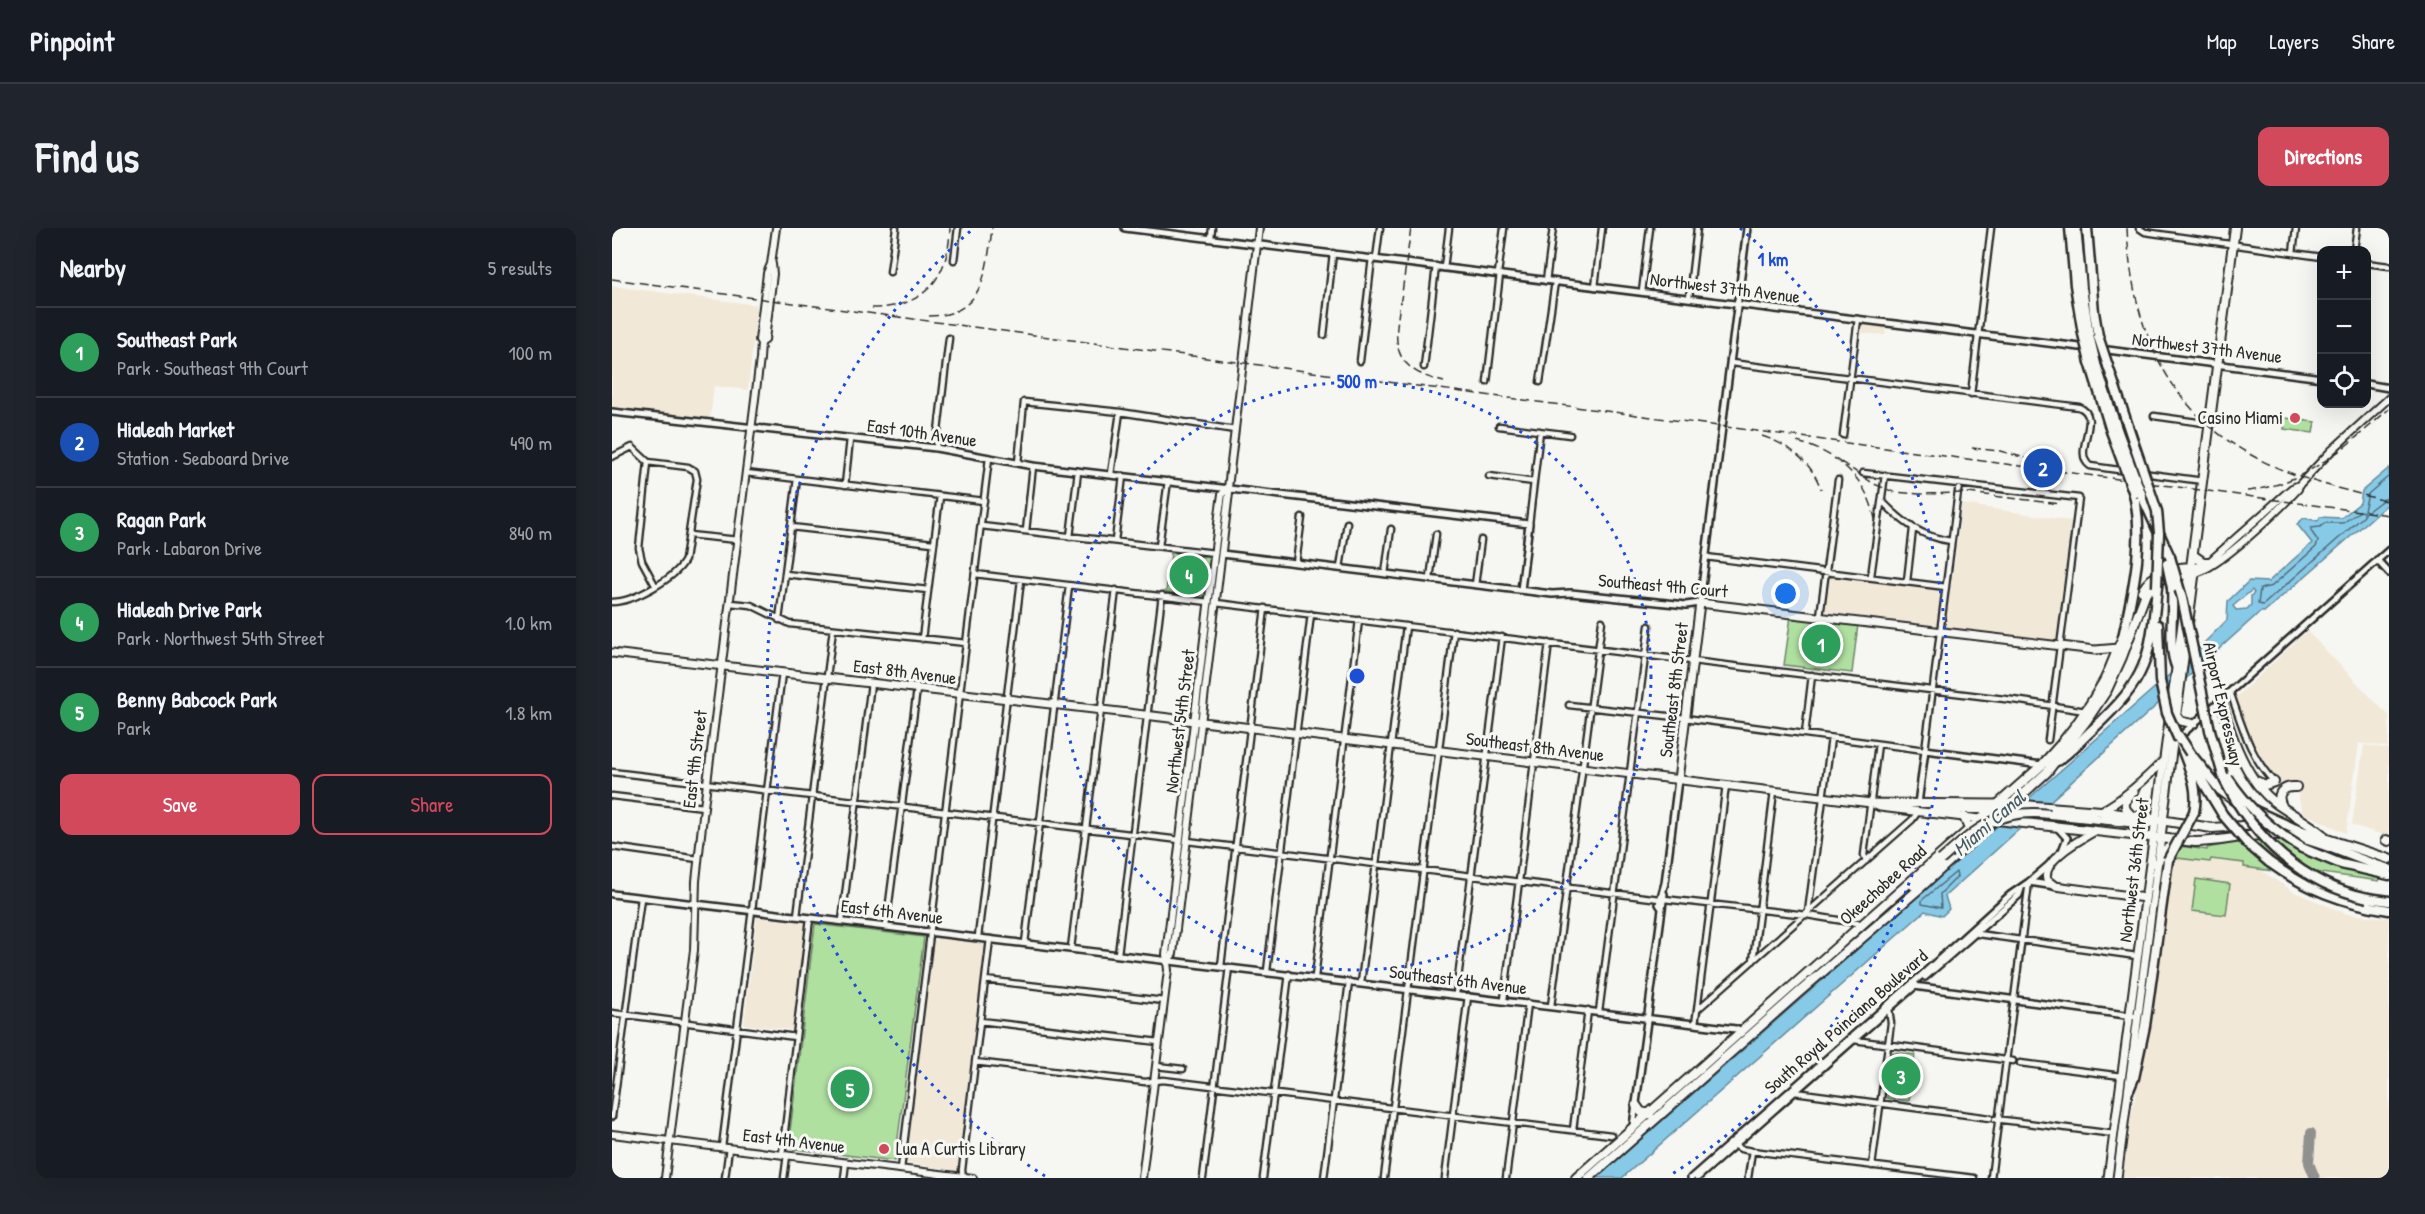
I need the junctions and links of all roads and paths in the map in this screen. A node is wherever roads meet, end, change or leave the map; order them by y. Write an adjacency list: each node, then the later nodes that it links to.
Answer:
1 (776, 228): 66 (main road, East 9th Street)
2 (896, 228): 36 (street)
3 (958, 228): 31 (street)
4 (1125, 228): 23 (street, Northwest 37th Avenue)
5 (1212, 228): 23 (street)
6 (1259, 228): 24 (main road)
7 (1380, 228): 30 (street)
8 (1449, 228): 35 (street)
9 (1504, 228): 37 (street)
10 (1553, 228): 38 (street)
11 (1602, 228): 40 (street)
12 (1650, 228): 41 (street)
13 (1697, 228): 42 (street)
14 (1747, 228): 43 (street, Southeast 8th Street)
15 (1991, 228): 45 (street)
16 (2070, 228): 47 (highway)
17 (2076, 228): 47 (highway, Airport Expressway)
18 (2087, 228): 47 (highway, Airport Expressway)
19 (2139, 228): 25 (street)
20 (2235, 228): 25 (highway, Northwest 36th Street)
21 (2296, 228): 28 (street)
22 (2357, 228): 26 (street)
23 (1211, 238): 24 (street, Northwest 37th Avenue)
24 (1257, 244): 27 (street, Northwest 37th Avenue); 67 (main road)
25 (2232, 245): 28 (street); 51 (highway, Northwest 36th Street)
26 (2355, 246)
27 (1333, 253): 30 (street, Northwest 37th Avenue); 46 (street)
28 (2293, 253): 29 (street)
29 (2317, 256)
30 (1374, 259): 33 (street, Northwest 37th Avenue); 49 (street)
31 (954, 260)
32 (2371, 264): 34 (street)
33 (1436, 266): 35 (street, Northwest 37th Avenue); 52 (street)
34 (2389, 266)
35 (1444, 268): 37 (street, Northwest 37th Avenue)
36 (890, 272)
37 (1499, 274): 38 (street, Northwest 37th Avenue); 55 (street)
38 (1546, 281): 39 (street, Northwest 37th Avenue)
39 (1555, 282): 40 (street, Northwest 37th Avenue); 56 (street)
40 (1595, 287): 41 (street, Northwest 37th Avenue)
41 (1642, 292): 42 (street, Northwest 37th Avenue)
42 (1689, 298): 43 (street, Northwest 37th Avenue)
43 (1738, 304): 44 (street, Northwest 37th Avenue); 50 (street, Southeast 8th Street)
44 (1858, 319): 45 (street, Northwest 37th Avenue); 54 (street)
45 (1978, 334): 51 (street, Northwest 37th Avenue); 59 (street)
46 (1324, 335)
47 (2090, 335): 93 (highway, Airport Expressway, bridge); 151 (highway, Airport Expressway, bridge)
48 (949, 339): 72 (street)
49 (1360, 361)
50 (1731, 363): 54 (street); 118 (street, Southeast 8th Street)
51 (2218, 364): 53 (street, Northwest 37th Avenue); 64 (highway, Northwest 36th Street)
52 (1424, 367)
53 (2317, 377)
54 (1850, 378): 59 (street); 70 (street)
55 (1486, 382)
56 (1540, 382)
57 (2371, 385): 58 (street)
58 (2389, 388)
59 (1971, 394): 88 (street)
60 (2389, 398): 123 (main road)
61 (612, 412): 66 (street, East 10th Avenue)
62 (1120, 412): 67 (street); 76 (street); 81 (street)
63 (2154, 416): 64 (street)
64 (2211, 424): 88 (highway, Northwest 36th Street)
65 (1499, 426): 68 (street)
66 (752, 427): 71 (street, East 10th Avenue); 79 (main road, East 9th Street)
67 (1235, 430): 92 (main road)
68 (1540, 431): 69 (street); 89 (street)
69 (1570, 435)
70 (1843, 435)
71 (850, 439): 72 (street, East 10th Avenue); 91 (street)
72 (936, 448): 74 (street, East 10th Avenue)
73 (612, 457): 75 (street)
74 (989, 458): 76 (street, East 10th Avenue); 95 (street)
75 (648, 462): 106 (street); 135 (street)
76 (1018, 463): 77 (street, East 10th Avenue)
77 (1033, 466): 78 (street, East 10th Avenue); 104 (street)
78 (1078, 471): 81 (street, East 10th Avenue); 107 (street)
79 (746, 473): 85 (street); 108 (main road, East 9th Street)
80 (1863, 473): 82 (street)
81 (1111, 474): 83 (street, East 10th Avenue)
82 (1885, 475): 90 (street); 96 (street)
83 (1123, 476): 86 (street, East 10th Avenue); 110 (street)
84 (1489, 476): 89 (street)
85 (797, 479): 91 (street); 101 (street)
86 (1168, 480): 92 (street, East 10th Avenue); 113 (street)
87 (1838, 480): 125 (street)
88 (2203, 481): 116 (highway, Northwest 36th Street)
89 (1534, 482): 99 (street)
90 (1959, 484): 111 (street); 165 (street)
91 (845, 485): 94 (street)
92 (1228, 488): 99 (street, East 10th Avenue); 115 (main road)
93 (2138, 495): 119 (highway, Airport Expressway); 161 (highway)
94 (940, 496): 95 (street); 112 (street)
95 (984, 501): 100 (street)
96 (1882, 501): 103 (street); 131 (street)
97 (1302, 517): 122 (street)
98 (1347, 523): 124 (street)
99 (1529, 524): 142 (street)
100 (981, 526): 104 (street); 129 (street)
101 (791, 527): 112 (street); 128 (street)
102 (1391, 529): 130 (street)
103 (1913, 529): 111 (street); 134 (street)
104 (1026, 531): 107 (street)
105 (1436, 534): 132 (street)
106 (689, 535): 108 (street); 135 (street)
107 (1070, 537): 110 (street)
108 (738, 540): 146 (main road, East 9th Street)
109 (1481, 540): 136 (street)
110 (1115, 541): 113 (street)
111 (1952, 541): 139 (street)
112 (933, 543): 140 (street)
113 (1159, 546): 115 (street)
114 (2389, 550): 117 (street)
115 (1217, 555): 122 (street, Southeast 9th Court); 145 (main road)
116 (2193, 555): 123 (highway); 126 (highway, Northwest 36th Street)
117 (2383, 555): 120 (street); 121 (street)
118 (1706, 556): 125 (street); 147 (street, Southeast 8th Street)
119 (2168, 557): 174 (highway, bridge); 219 (highway, Airport Expressway, bridge)
120 (2377, 560): 127 (street); 182 (street)
121 (2388, 560)
122 (1296, 563): 124 (street, Southeast 9th Court)
123 (2209, 565): 126 (main road); 138 (main road)
124 (1340, 568): 130 (street, Southeast 9th Court)
125 (1826, 572): 131 (street); 150 (street)
126 (2191, 572): 138 (main road, Northwest 36th Street); 161 (highway, Okeechobee Road); 174 (main road, Northwest 36th Street); 177 (highway, Okeechobee Road)
127 (2389, 573)
128 (785, 574): 140 (street); 152 (street)
129 (975, 574): 133 (street); 163 (street)
130 (1385, 574): 132 (street, Southeast 9th Court)
131 (1871, 576): 134 (street)
132 (1430, 579): 136 (street, Southeast 9th Court)
133 (1021, 580): 137 (street); 184 (street)
134 (1907, 581): 139 (street)
135 (655, 585): 144 (street)
136 (1475, 585): 142 (street, Southeast 9th Court)
137 (1069, 586): 141 (street); 186 (street)
138 (2193, 586): 174 (main road, Northwest 36th Street)
139 (1946, 587): 159 (street)
140 (928, 590): 162 (street)
141 (1116, 590): 143 (street); 190 (street)
142 (1521, 591): 147 (street, Southeast 9th Court)
143 (1162, 596): 145 (street); 194 (street)
144 (612, 602)
145 (1213, 602): 148 (street); 196 (main road, Northwest 54th Street); 196 (main road, Northwest 54th Street)
146 (730, 603): 152 (street); 173 (main road, East 9th Street)
147 (1700, 603): 150 (main road, Southeast 9th Court); 172 (main road, Southeast 8th Street)
148 (1265, 608): 149 (street); 199 (street)
149 (1311, 614): 153 (street); 200 (street)
150 (1820, 616): 159 (main road, Southeast 9th Court)
151 (2156, 618): 198 (highway, bridge); 212 (highway)
152 (779, 620): 157 (street)
153 (1359, 620): 155 (street); 203 (street)
154 (1602, 621): 167 (street)
155 (1406, 626): 158 (street); 207 (street)
156 (1649, 626): 170 (street)
157 (833, 628): 162 (street); 178 (street)
158 (1454, 631): 160 (street); 209 (street)
159 (1940, 632): 165 (main road, Southeast 9th Court); 181 (street)
160 (1502, 637): 164 (street); 211 (street)
161 (2123, 637): 166 (highway, Okeechobee Road)
162 (922, 639): 163 (street)
163 (966, 643): 183 (street)
164 (1549, 643): 167 (street); 214 (street)
165 (2060, 646): 168 (main road, Southeast 9th Court); 188 (street)
166 (2119, 648): 168 (main road, Southeast 9th Court); 171 (highway, Okeechobee Road)
167 (1598, 649): 170 (street); 189 (street)
168 (2102, 651): 171 (main road, Southeast 9th Court)
169 (612, 654): 173 (main road, East 8th Avenue)
170 (1645, 656): 172 (street); 192 (street)
171 (2114, 659): 177 (highway); 191 (highway, Okeechobee Road)
172 (1692, 661): 176 (street); 195 (main road, Southeast 8th Street)
173 (721, 666): 175 (main road, East 8th Avenue); 224 (main road, East 9th Street)
174 (2179, 669): 193 (main road, Northwest 36th Street); 213 (main road, Northwest 36th Street)
175 (782, 673): 178 (main road, East 8th Avenue); 231 (street)
176 (1812, 675): 181 (street); 201 (street)
177 (2114, 675): 212 (highway, Okeechobee Road)
178 (826, 678): 179 (main road, East 8th Avenue); 233 (street)
179 (872, 683): 180 (main road, East 8th Avenue); 235 (street)
180 (916, 689): 183 (main road, East 8th Avenue); 241 (street)
181 (1933, 690): 188 (street); 208 (street)
182 (2230, 692): 185 (street); 222 (street)
183 (960, 694): 184 (main road, East 8th Avenue); 245 (street)
184 (1007, 699): 186 (main road, East 8th Avenue); 249 (street)
185 (2221, 700): 197 (street); 221 (highway)
186 (1054, 704): 190 (main road, East 8th Avenue); 253 (street)
187 (1569, 705): 189 (street)
188 (2052, 705): 191 (street); 204 (street)
189 (1590, 707): 192 (street); 216 (street)
190 (1101, 710): 194 (main road, East 8th Avenue); 256 (street)
191 (2086, 711): 215 (highway, Okeechobee Road)
192 (1638, 713): 195 (street); 218 (street)
193 (2176, 715): 197 (main road); 205 (main road, Northwest 36th Street)
194 (1147, 716): 196 (main road, East 8th Avenue); 259 (street)
195 (1685, 718): 201 (street); 220 (main road, Southeast 8th Street)
196 (1198, 722): 199 (main road, Southeast 8th Avenue); 263 (main road, Northwest 54th Street)
197 (2194, 724): 205 (street)
198 (2172, 725): 205 (highway, bridge); 210 (highway, bridge)
199 (1250, 728): 200 (main road, Southeast 8th Avenue); 264 (street)
200 (1297, 734): 203 (main road, Southeast 8th Avenue); 266 (street)
201 (1805, 734): 202 (street)
202 (1832, 738): 206 (street); 234 (street)
203 (1344, 739): 207 (main road, Southeast 8th Avenue); 268 (street)
204 (2048, 740)
205 (2176, 742): 210 (highway, bridge); 213 (main road); 226 (main road, Northwest 36th Street)
206 (1878, 744): 208 (street); 236 (street)
207 (1391, 745): 209 (main road, Southeast 8th Avenue); 274 (street)
208 (1925, 750): 215 (street); 242 (street)
209 (1438, 751): 211 (main road, Southeast 8th Avenue); 276 (street)
210 (2187, 755): 255 (highway); 290 (highway, bridge); 360 (highway, bridge)
211 (1487, 757): 214 (main road, Southeast 8th Avenue); 278 (street)
212 (2057, 761): 227 (highway, Okeechobee Road)
213 (2163, 761): 223 (main road); 226 (main road); 228 (main road, Northwest 36th Street)
214 (1535, 763): 216 (main road, Southeast 8th Avenue); 279 (street)
215 (2042, 765): 239 (highway, Okeechobee Road)
216 (1582, 768): 218 (main road, Southeast 8th Avenue); 282 (street)
217 (612, 772): 224 (street)
218 (1631, 774): 220 (main road, Southeast 8th Avenue); 285 (street)
219 (2226, 778): 277 (highway, bridge); 290 (highway, Airport Expressway, bridge)
220 (1678, 780): 225 (main road, Southeast 8th Avenue); 288 (street, Southeast 8th Street)
221 (2256, 781): 222 (highway); 240 (highway)
222 (2274, 782)
223 (2140, 783): 228 (main road); 244 (main road); 247 (main road)
224 (707, 784): 231 (street); 238 (main road, East 9th Street)
225 (1726, 785): 230 (main road, Southeast 8th Avenue); 292 (street)
226 (2168, 785): 252 (main road, Northwest 36th Street)
227 (2031, 787): 237 (highway, Okeechobee Road); 243 (highway)
228 (2160, 787): 252 (main road, Northwest 36th Street)
229 (2296, 787): 240 (highway)
230 (1774, 791): 234 (main road, Southeast 8th Avenue); 296 (street)
231 (767, 792): 233 (street); 295 (street)
232 (612, 796): 238 (street)
233 (811, 797): 235 (street); 298 (street)
234 (1824, 797): 236 (main road, Southeast 8th Avenue); 297 (street)
235 (856, 802): 241 (street); 300 (street)
236 (1871, 803): 242 (main road, Southeast 8th Avenue); 271 (street)
237 (2013, 804): 239 (highway); 243 (highway); 251 (highway, Okeechobee Road)
238 (704, 807): 269 (main road, East 9th Street)
239 (1994, 807): 242 (main road); 246 (highway); 250 (highway, Okeechobee Road)
240 (2283, 807): 261 (highway)
241 (901, 808): 245 (street); 302 (street)
242 (1918, 808): 246 (main road); 271 (street)
243 (2048, 809): 244 (highway); 252 (highway); 320 (highway, bridge)
244 (2101, 811): 247 (highway)
245 (946, 813): 249 (street); 303 (street)
246 (1930, 813): 248 (main road)
247 (2132, 815): 252 (highway)
248 (1964, 817): 250 (main road); 257 (highway)
249 (992, 818): 253 (street); 305 (street)
250 (1980, 819): 251 (highway); 257 (highway, Okeechobee Road)
251 (2000, 820): 254 (highway); 379 (highway, Okeechobee Road)
252 (2159, 821): 255 (highway); 260 (main road, Northwest 36th Street)
253 (1039, 824): 256 (street); 308 (street)
254 (2056, 825): 258 (highway); 267 (street)
255 (2291, 827): 261 (highway)
256 (1086, 829): 259 (street); 309 (street)
257 (1969, 829): 301 (highway, Okeechobee Road)
258 (2096, 830): 260 (highway); 267 (main road, South Royal Poinciana Boulevard)
259 (1132, 834): 263 (street); 310 (street)
260 (2156, 837): 262 (highway); 273 (main road, Northwest 36th Street); 287 (main road, Northwest 36th Street)
261 (2326, 838): 270 (highway)
262 (2181, 840): 273 (highway); 275 (highway)
263 (1184, 841): 264 (street); 312 (main road, Northwest 54th Street); 312 (main road, Northwest 54th Street)
264 (1235, 847): 266 (street); 314 (street)
265 (612, 848): 269 (street)
266 (1282, 852): 268 (street); 317 (street)
267 (2061, 853): 272 (main road, South Royal Poinciana Boulevard)
268 (1329, 858): 274 (street); 319 (street)
269 (698, 859): 291 (main road, East 9th Street)
270 (2389, 859)
271 (1866, 861): 297 (street)
272 (2050, 864): 280 (street, South Royal Poinciana Boulevard); 281 (main road)
273 (2156, 864): 293 (main road, Northwest 36th Street)
274 (1377, 865): 276 (street); 323 (street)
275 (2389, 868)
276 (1424, 870): 278 (street); 325 (street)
277 (2389, 875)
278 (1471, 876): 279 (street); 326 (street)
279 (1520, 882): 282 (street); 328 (street)
280 (2030, 882): 281 (street); 283 (street, South Royal Poinciana Boulevard); 307 (street)
281 (2055, 886): 287 (main road)
282 (1567, 888): 285 (street); 332 (street)
283 (2020, 889): 304 (street, South Royal Poinciana Boulevard); 324 (street, South Royal Poinciana Boulevard)
284 (612, 894): 286 (street, East 6th Avenue)
285 (1616, 894): 288 (street); 336 (street)
286 (641, 898): 291 (street, East 6th Avenue); 338 (street)
287 (2145, 898): 293 (main road); 311 (main road, Northwest 36th Street)
288 (1662, 899): 292 (street); 341 (street, Southeast 8th Street)
289 (2389, 901): 290 (highway, Airport Expressway)
290 (2368, 902): 294 (highway)
291 (696, 904): 295 (street, East 6th Avenue); 342 (main road, East 9th Street)
292 (1710, 905): 296 (street); 335 (street)
293 (2153, 909): 315 (main road, Northwest 36th Street)
294 (2389, 910)
295 (752, 911): 298 (street, East 6th Avenue); 345 (street)
296 (1760, 911): 297 (street); 313 (street)
297 (1807, 915): 301 (street); 313 (street)
298 (797, 916): 299 (street, East 6th Avenue)
299 (810, 918): 300 (street, East 6th Avenue); 347 (street)
300 (842, 921): 302 (street, East 6th Avenue)
301 (1862, 924): 320 (highway, Okeechobee Road)
302 (886, 926): 303 (street, East 6th Avenue)
303 (931, 932): 305 (street, East 6th Avenue); 385 (street)
304 (1975, 932): 307 (street); 324 (street, South Royal Poinciana Boulevard)
305 (978, 937): 306 (street, East 6th Avenue)
306 (990, 939): 308 (street, East 6th Avenue); 321 (street)
307 (2023, 942): 311 (street); 330 (street)
308 (1024, 943): 309 (street, East 6th Avenue)
309 (1071, 948): 310 (street, East 6th Avenue)
310 (1118, 954): 312 (street, East 6th Avenue)
311 (2138, 956): 315 (main road); 339 (main road, Northwest 36th Street)
312 (1168, 960): 314 (street, Southeast 6th Avenue); 329 (main road, Northwest 54th Street)
313 (1753, 961): 335 (street)
314 (1221, 966): 316 (street, Southeast 6th Avenue)
315 (2145, 966): 340 (main road, Northwest 36th Street)
316 (1229, 967): 317 (street, Southeast 6th Avenue); 358 (street)
317 (1268, 971): 318 (street, Southeast 6th Avenue)
318 (1289, 974): 319 (street, Southeast 6th Avenue); 361 (street)
319 (1315, 977): 322 (street, Southeast 6th Avenue)
320 (1802, 978): 346 (highway, Okeechobee Road)
321 (985, 980): 329 (street); 343 (street)
322 (1349, 981): 323 (street, Southeast 6th Avenue); 362 (street)
323 (1361, 983): 325 (street, Southeast 6th Avenue)
324 (1912, 986): 330 (street); 333 (street, South Royal Poinciana Boulevard); 378 (street, South Royal Poinciana Boulevard)
325 (1409, 989): 326 (street, Southeast 6th Avenue); 365 (street)
326 (1456, 994): 327 (street, Southeast 6th Avenue)
327 (1468, 996): 328 (street, Southeast 6th Avenue); 367 (street)
328 (1504, 1000): 331 (street, Southeast 6th Avenue)
329 (1164, 1001): 349 (main road, Northwest 54th Street)
330 (2015, 1001): 339 (street); 351 (street)
331 (1528, 1003): 332 (street, Southeast 6th Avenue); 370 (street)
332 (1551, 1006): 334 (street, Southeast 6th Avenue)
333 (1889, 1009): 348 (street, South Royal Poinciana Boulevard); 350 (street)
334 (1588, 1010): 336 (street, Southeast 6th Avenue); 372 (street)
335 (1697, 1010): 344 (street)
336 (1599, 1012): 341 (street, Southeast 6th Avenue)
337 (612, 1013): 338 (street)
338 (626, 1015): 342 (street); 368 (street)
339 (2130, 1016): 340 (street); 356 (main road, Northwest 36th Street)
340 (2138, 1017): 360 (main road, Northwest 36th Street)
341 (1647, 1018): 344 (street, Southeast 6th Avenue); 364 (street, Southeast 8th Street)
342 (684, 1021): 345 (street); 377 (main road, East 9th Street)
343 (980, 1021): 349 (street); 352 (street)
344 (1695, 1024): 346 (street, Southeast 6th Avenue)
345 (737, 1028): 347 (street); 380 (street)
346 (1744, 1030): 366 (highway, Okeechobee Road)
347 (796, 1037): 382 (street)
348 (1854, 1040): 350 (street); 359 (street, South Royal Poinciana Boulevard)
349 (1159, 1041): 354 (main road, Northwest 54th Street)
350 (1888, 1044): 351 (street); 363 (street)
351 (2010, 1061): 369 (street)
352 (975, 1062): 357 (street); 386 (street)
353 (2020, 1063): 356 (street)
354 (1156, 1066): 355 (street); 357 (main road, Northwest 54th Street)
355 (1183, 1069)
356 (2122, 1076): 360 (main road); 374 (main road, Northwest 36th Street)
357 (1154, 1082): 358 (street); 393 (main road, Northwest 54th Street)
358 (1214, 1087): 361 (street); 394 (street)
359 (1796, 1092): 363 (street); 378 (street, South Royal Poinciana Boulevard)
360 (2128, 1092): 376 (main road, Northwest 36th Street)
361 (1274, 1094): 362 (street); 395 (street)
362 (1334, 1101): 365 (street); 396 (street)
363 (1880, 1104): 369 (street); 384 (street)
364 (1636, 1105): 366 (highway); 371 (street, Southeast 8th Street)
365 (1394, 1108): 367 (street); 397 (street)
366 (1650, 1114): 371 (highway, Okeechobee Road)
367 (1453, 1116): 370 (street); 398 (street)
368 (612, 1117)
369 (1995, 1119): 374 (street); 406 (street)
370 (1513, 1122): 372 (street); 399 (street)
371 (1633, 1128): 379 (highway); 400 (highway, Okeechobee Road)
372 (1573, 1130): 375 (street)
373 (612, 1134): 377 (main road, East 4th Avenue)
374 (2114, 1134): 376 (street); 407 (main road, Northwest 36th Street)
375 (1611, 1135)
376 (2122, 1135): 408 (main road, Northwest 36th Street)
377 (670, 1141): 380 (main road, East 4th Avenue); 387 (main road, East 9th Street)
378 (1733, 1145): 381 (street); 402 (street, South Royal Poinciana Boulevard); 403 (street, South Royal Poinciana Boulevard)
379 (1625, 1147): 401 (highway, Okeechobee Road)
380 (725, 1148): 382 (main road, East 4th Avenue); 388 (street)
381 (1752, 1151): 384 (street); 404 (street)
382 (785, 1155): 383 (main road, East 4th Avenue); 389 (street)
383 (846, 1162): 385 (main road, East 4th Avenue); 390 (street)
384 (1872, 1166): 405 (street)
385 (903, 1169): 386 (main road, East 4th Avenue); 391 (street)
386 (963, 1177): 392 (main road, East 4th Avenue)
387 (665, 1178)
388 (725, 1178)
389 (784, 1178)
390 (844, 1178)
391 (904, 1178)
392 (973, 1178)
393 (1142, 1178)
394 (1203, 1178)
395 (1263, 1178)
396 (1324, 1178)
397 (1384, 1178)
398 (1445, 1178)
399 (1506, 1178)
400 (1576, 1178)
401 (1589, 1178)
402 (1691, 1178)
403 (1697, 1178)
404 (1748, 1178)
405 (1974, 1178)
406 (1991, 1178)
407 (2108, 1178)
408 (2117, 1178)

